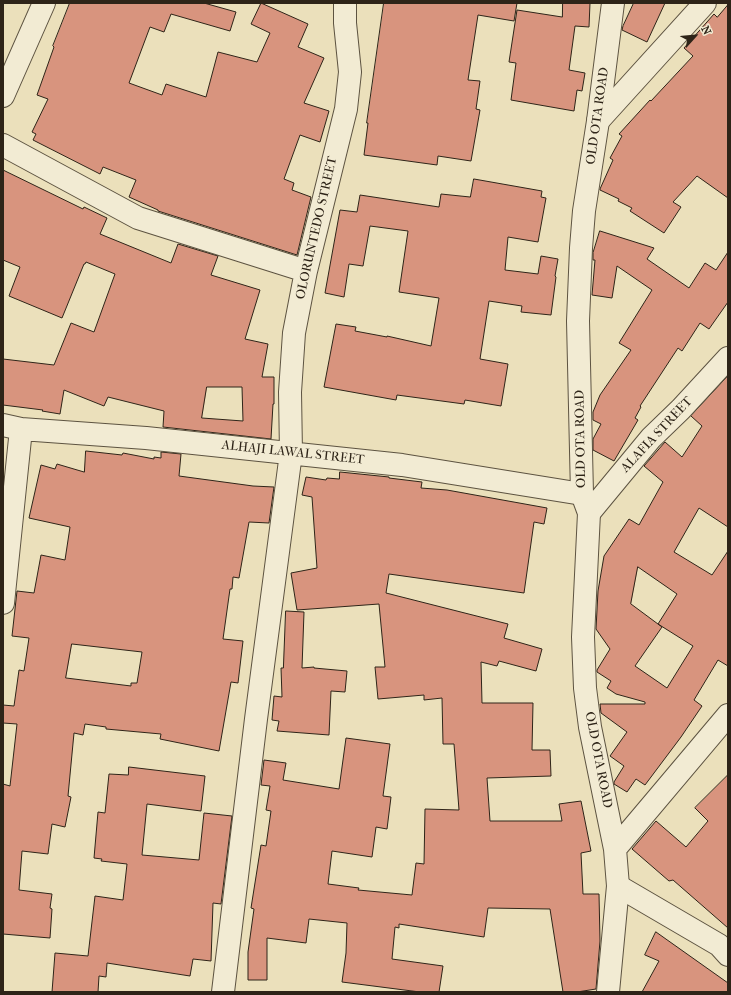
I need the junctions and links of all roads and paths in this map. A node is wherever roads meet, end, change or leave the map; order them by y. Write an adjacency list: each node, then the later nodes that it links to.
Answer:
1 (44, 3): 5 (street)
2 (345, 3): 8 (street, OLORUNTEDO STREET)
3 (613, 3): 6 (street, OLD OTA ROAD)
4 (705, 3): 6 (street)
5 (3, 96)
6 (598, 121): 12 (street, OLD OTA ROAD)
7 (3, 145): 8 (street)
8 (306, 271): 11 (street, OLORUNTEDO STREET)
9 (728, 358): 12 (street, ALAFIA STREET)
10 (12, 427): 11 (street, ALHAJI LAWAL STREET); 13 (street)
11 (291, 454): 12 (street, ALHAJI LAWAL STREET); 18 (street, OLORUNTEDO STREET)
12 (586, 504): 15 (street, OLD OTA ROAD)
13 (3, 603)
14 (728, 715): 15 (street)
15 (615, 849): 16 (street, OLD OTA ROAD)
16 (618, 886): 17 (street); 19 (street, OLD OTA ROAD)
17 (725, 945)
18 (223, 992)
19 (608, 992)

